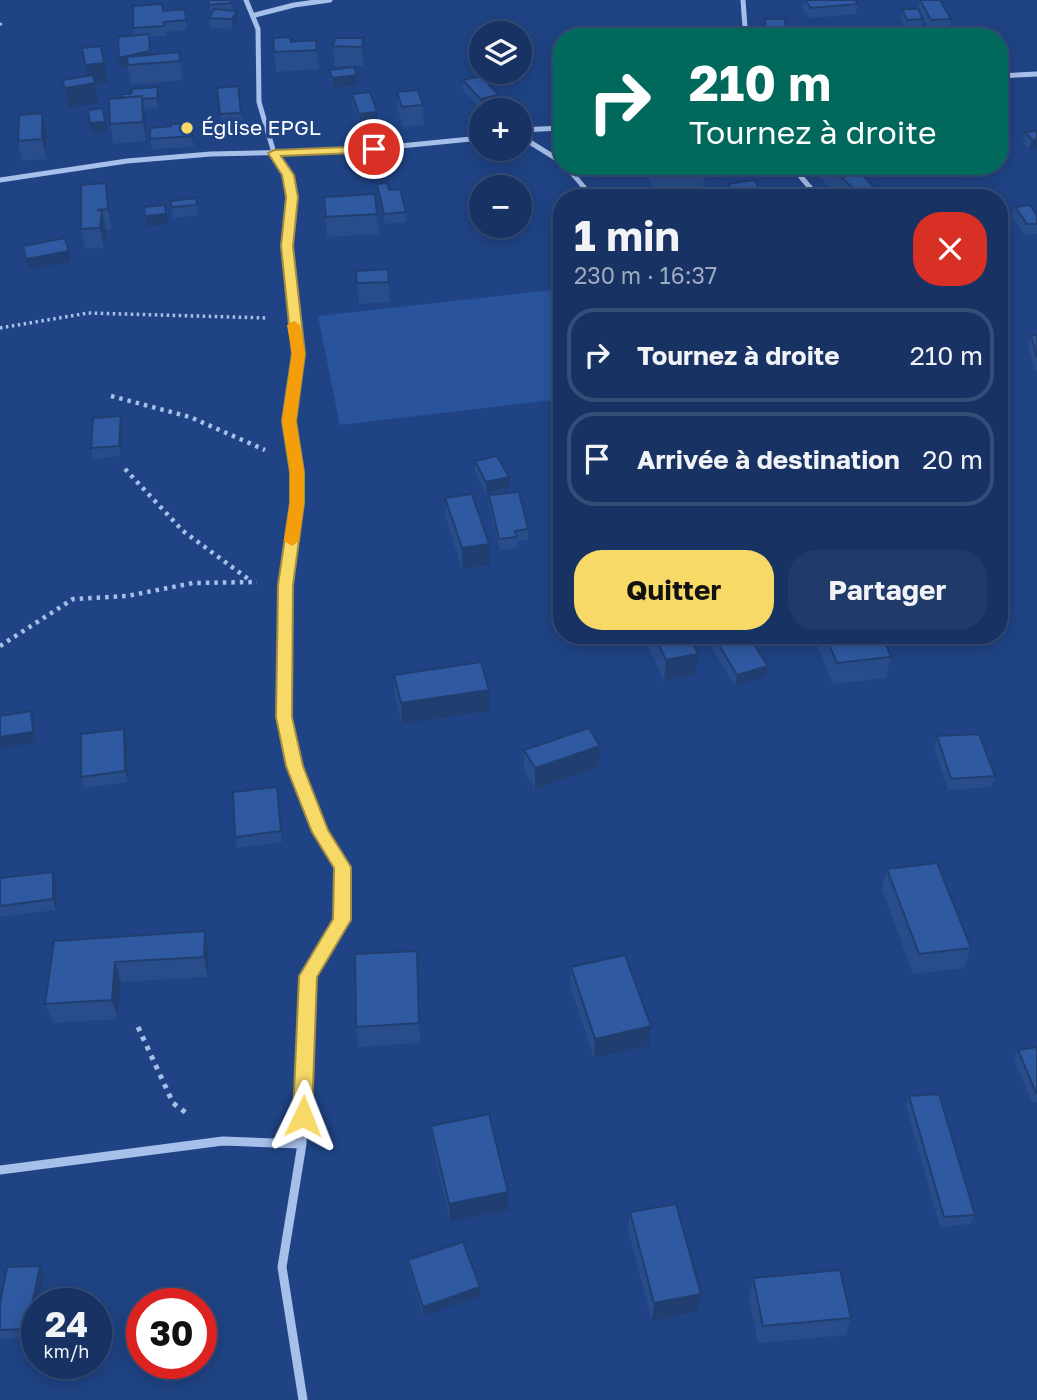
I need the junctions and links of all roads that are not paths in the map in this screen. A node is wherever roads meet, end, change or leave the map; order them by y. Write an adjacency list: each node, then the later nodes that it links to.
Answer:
1 (246, 0): 4 (street)
2 (330, 0): 4 (street)
3 (743, 0): 5 (street)
4 (254, 15): 12 (street)
5 (746, 28)
6 (1037, 74): 7 (street)
7 (1008, 76)
8 (553, 128): 9 (street)
9 (532, 129)
10 (469, 139): 12 (street)
11 (532, 143): 13 (street)
12 (274, 153): 16 (street); 19 (street)
13 (553, 156)
14 (574, 175): 17 (street)
15 (800, 175): 18 (street)
16 (0, 180)
17 (585, 189)
18 (811, 189)
19 (302, 1144): 20 (street); 21 (street)
20 (0, 1170)
21 (303, 1400)

